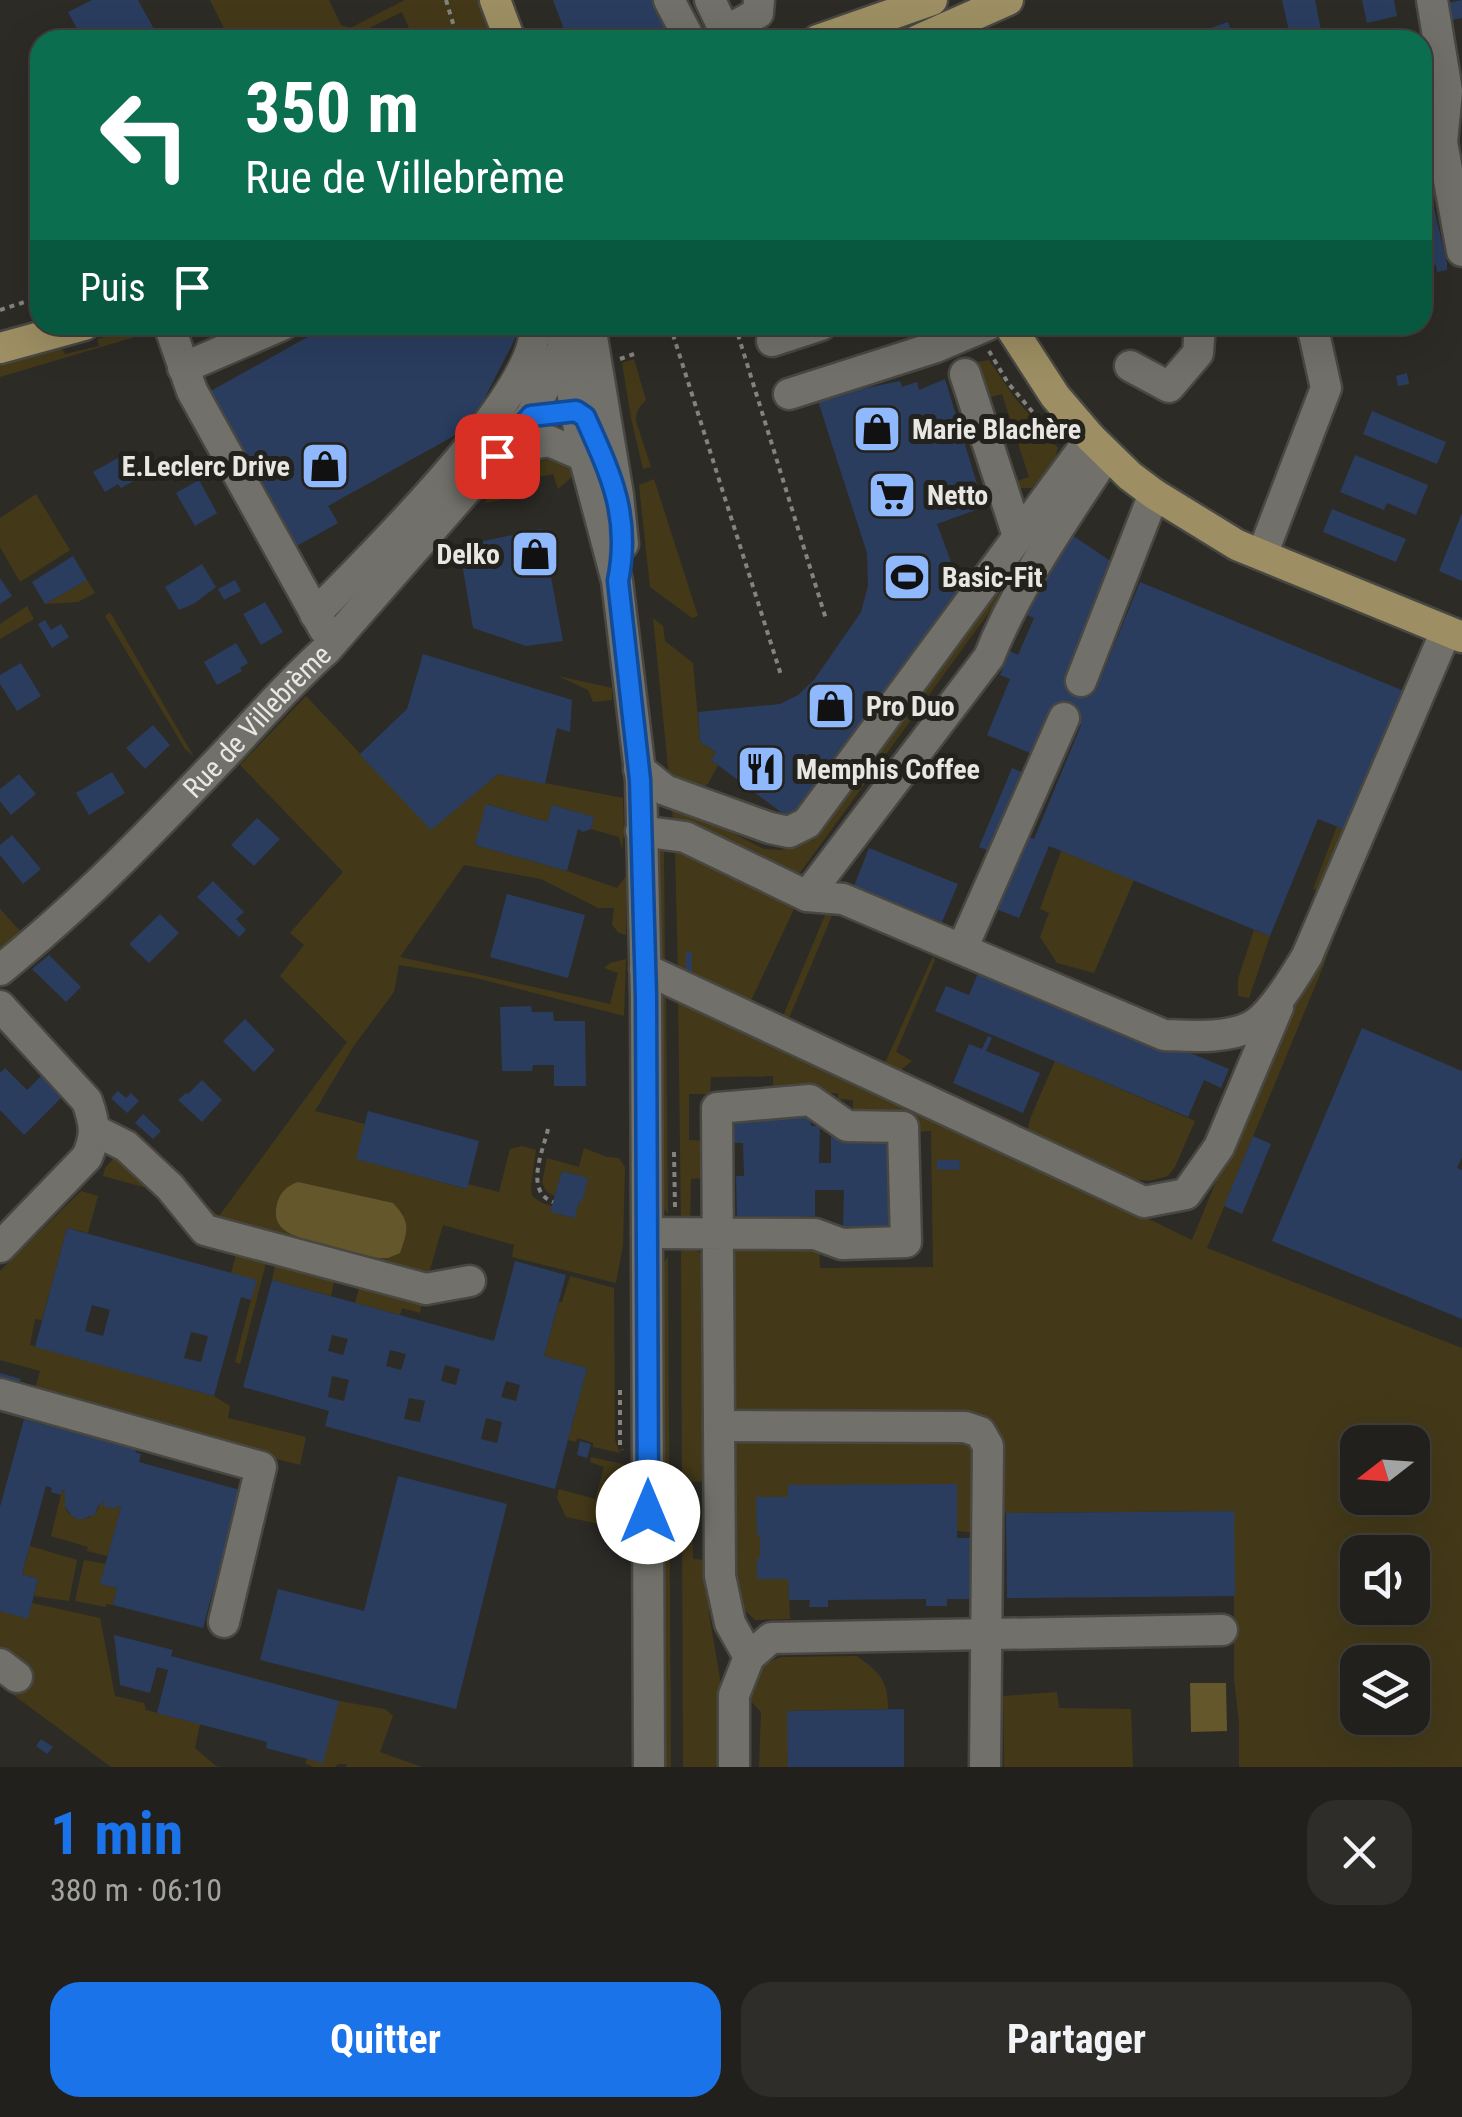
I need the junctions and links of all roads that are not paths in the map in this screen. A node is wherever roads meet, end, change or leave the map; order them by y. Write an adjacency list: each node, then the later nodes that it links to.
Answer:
1 (495, 0): 8 (main road)
2 (669, 0): 9 (street)
3 (710, 0): 10 (street)
4 (1008, 0): 14 (main road)
5 (1432, 0): 15 (street)
6 (920, 2): 12 (main road); 13 (main road)
7 (759, 6): 11 (street)
8 (506, 30)
9 (685, 30)
10 (725, 30)
11 (733, 30)
12 (845, 30)
13 (918, 30)
14 (940, 30)
15 (1462, 250)
16 (30, 323): 17 (main road)
17 (0, 332)
18 (47, 335): 31 (main road)
19 (171, 335): 33 (street)
20 (259, 335): 33 (street)
21 (534, 335): 46 (street)
22 (562, 335): 36 (street); 37 (street, Rue de Villebrème)
23 (589, 335): 36 (street)
24 (790, 335): 30 (street)
25 (986, 335): 29 (street)
26 (1015, 335): 39 (main road)
27 (1199, 335): 32 (street)
28 (1314, 335): 44 (street)
29 (937, 336): 35 (street)
30 (772, 341)
31 (0, 348)
32 (1130, 366)
33 (183, 368): 46 (street)
34 (965, 374): 43 (street)
35 (789, 394)
36 (585, 412): 37 (street); 38 (street); 41 (street); 45 (street)
37 (531, 416): 40 (street, Rue de Villebrème)
38 (548, 441): 40 (street); 41 (street)
39 (1099, 446): 42 (main road); 43 (street); 53 (street)
40 (497, 456): 48 (street, Rue de Villebrème)
41 (584, 456): 45 (street)
42 (1154, 494): 44 (main road); 49 (street)
43 (1018, 536): 51 (street)
44 (1262, 555): 47 (main road)
45 (618, 581): 51 (street)
46 (315, 614): 48 (street)
47 (1454, 634): 57 (street)
48 (332, 643): 56 (street, Rue de Villebrème)
49 (1081, 681)
50 (1064, 718): 54 (street)
51 (639, 768): 52 (street)
52 (642, 830): 53 (street); 55 (street)
53 (807, 896): 54 (street)
54 (962, 950): 57 (street)
55 (645, 968): 57 (street); 60 (street)
56 (0, 970)
57 (1284, 993)
58 (0, 1006): 59 (street)
59 (94, 1130): 62 (street); 63 (street)
60 (647, 1233): 61 (street); 70 (street)
61 (718, 1234): 61 (street); 65 (street)
62 (0, 1247)
63 (470, 1281)
64 (0, 1394): 66 (street)
65 (719, 1426): 68 (street); 69 (street)
66 (224, 1622)
67 (1222, 1630): 68 (street)
68 (987, 1634): 69 (street); 72 (street)
69 (749, 1657): 71 (street)
70 (649, 1767)
71 (734, 1767)
72 (985, 1767)

